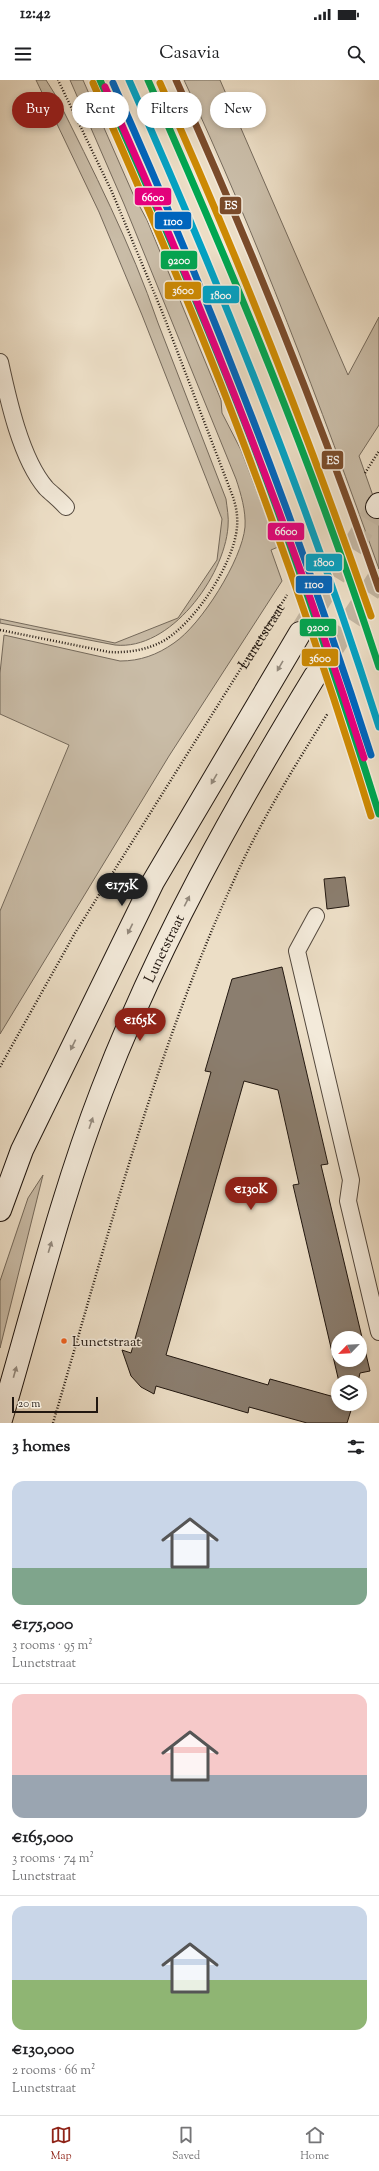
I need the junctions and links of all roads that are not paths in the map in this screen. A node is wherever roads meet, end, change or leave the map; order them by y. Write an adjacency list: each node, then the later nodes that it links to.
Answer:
1 (0, 362): 2 (lane)
2 (66, 507)
3 (300, 633): 6 (main road, Lunetstraat, one-way to 6)
4 (315, 676): 8 (main road, Lunetstraat, one-way to 4)
5 (316, 916): 7 (lane)
6 (0, 1210)
7 (379, 1332)
8 (0, 1423)

